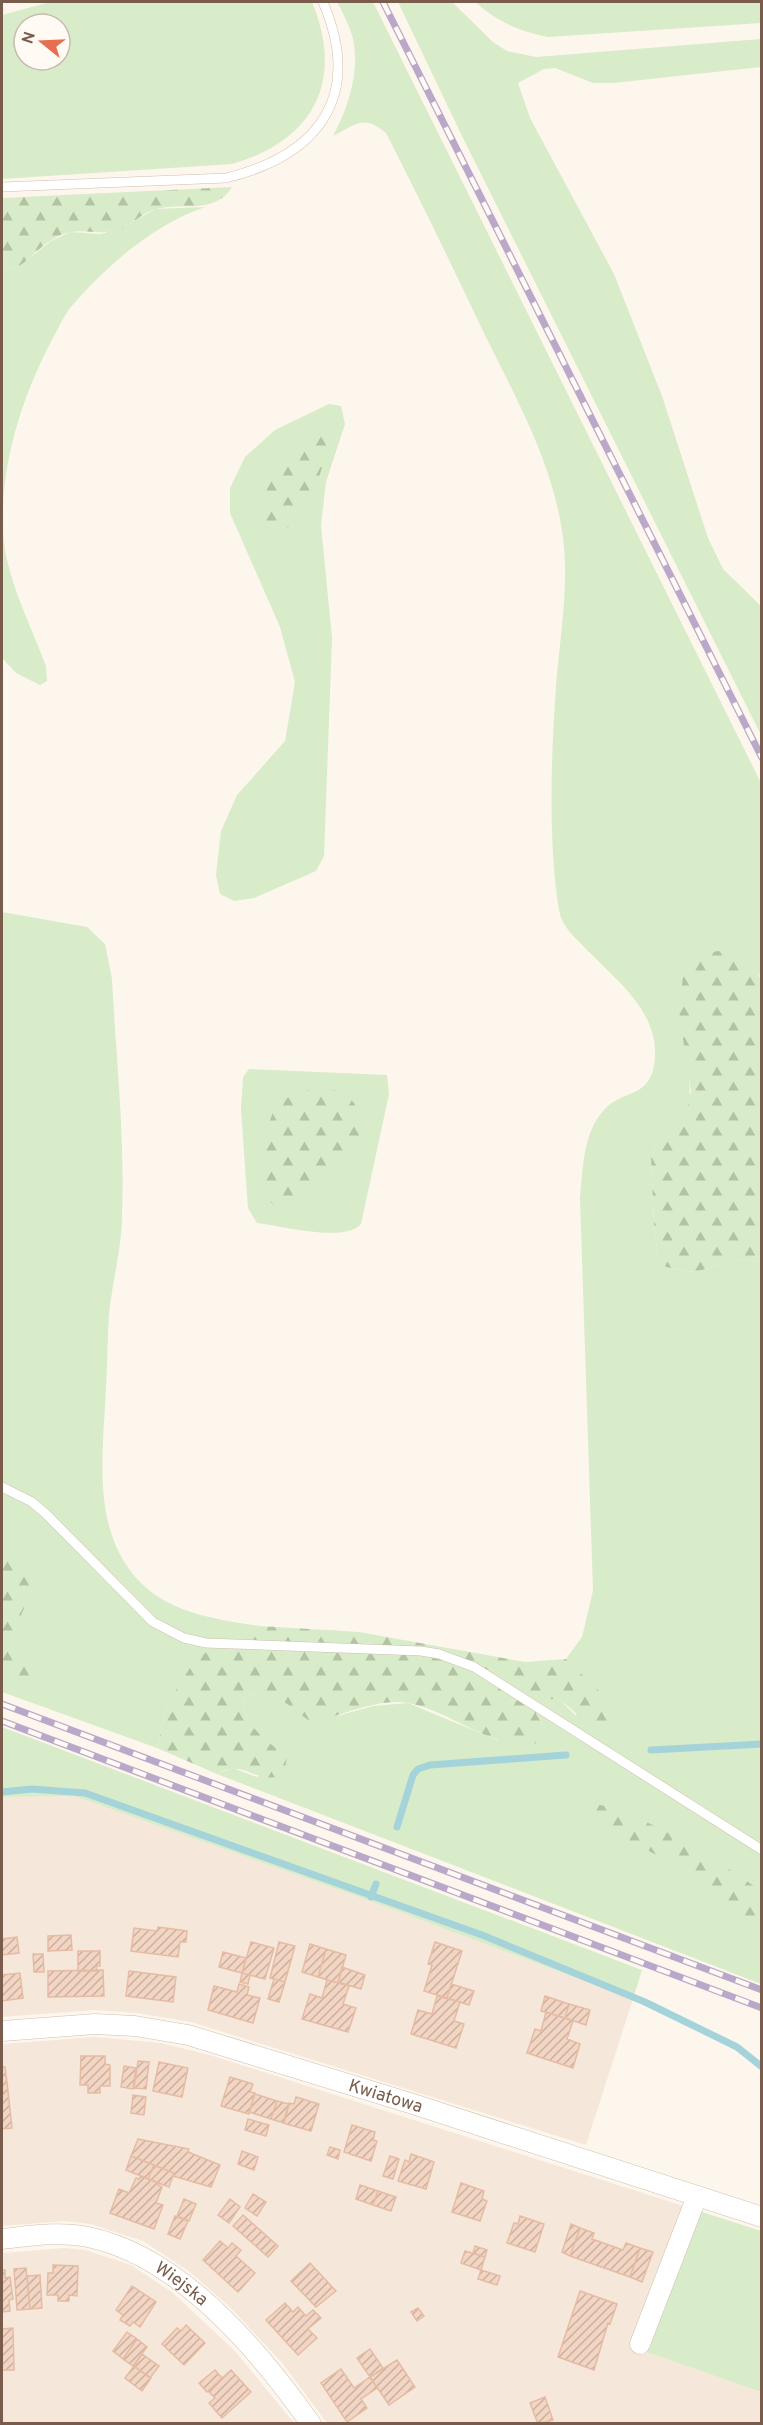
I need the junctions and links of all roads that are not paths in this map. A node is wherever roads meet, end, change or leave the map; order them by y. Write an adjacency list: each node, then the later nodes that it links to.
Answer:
1 (323, 2): 2 (lane)
2 (2, 187)
3 (2, 1487): 4 (lane)
4 (762, 1850)
5 (2, 2031): 6 (street, Kwiatowa)
6 (697, 2196): 7 (street, Kwiatowa); 9 (street)
7 (762, 2217)
8 (2, 2239): 10 (street, Wiejska)
9 (640, 2344)
10 (311, 2424)

